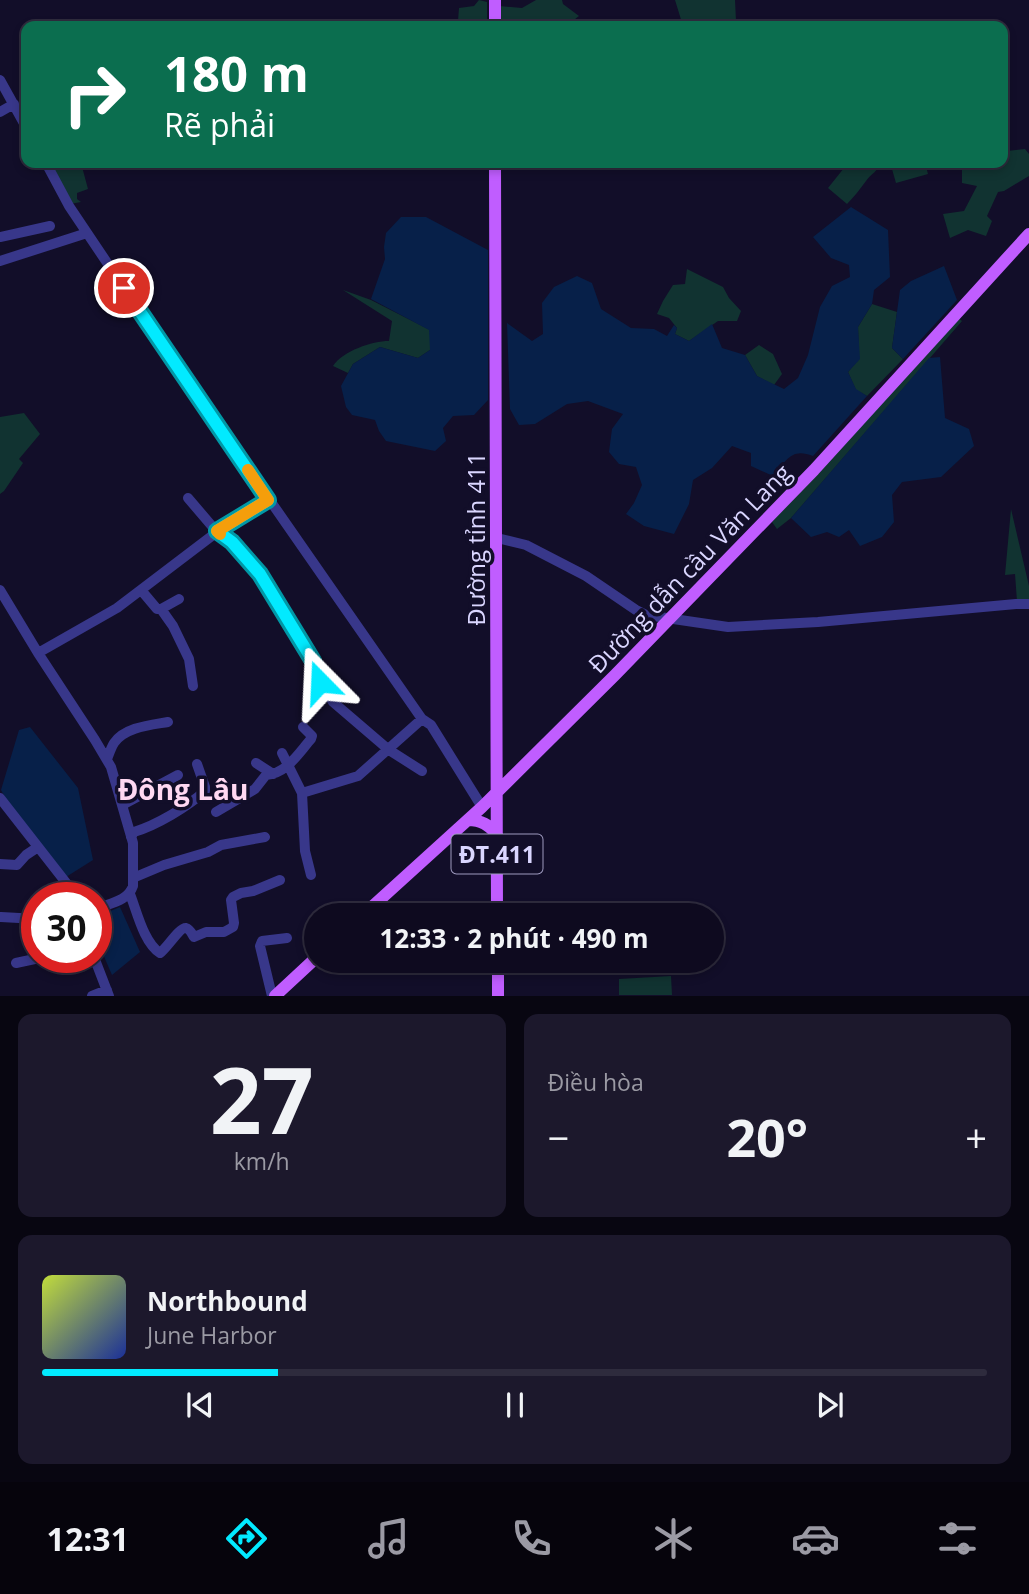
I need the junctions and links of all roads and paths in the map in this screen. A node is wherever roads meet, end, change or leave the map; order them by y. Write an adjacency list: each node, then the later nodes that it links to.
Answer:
1 (495, 0): 2 (main road)
2 (495, 21)
3 (0, 80): 4 (street)
4 (14, 104): 5 (street); 6 (street)
5 (0, 113)
6 (21, 117)
7 (49, 168): 10 (street)
8 (495, 168): 17 (main road, Đường tỉnh 411 / ĐT.411)
9 (50, 226): 12 (street)
10 (87, 233): 13 (street); 15 (street)
11 (1029, 233): 23 (main road, Đường dẫn cầu Văn Lang)
12 (0, 237)
13 (0, 261)
14 (188, 498): 16 (street)
15 (268, 500): 16 (street); 26 (street)
16 (217, 531): 19 (street); 29 (street)
17 (497, 538): 23 (street); 31 (main road, Đường tỉnh 411 / ĐT.411)
18 (0, 590): 24 (street)
19 (141, 590): 22 (street); 24 (street)
20 (178, 599): 22 (street)
21 (1029, 604): 23 (street)
22 (161, 609): 25 (street)
23 (670, 618): 36 (main road, Đường dẫn cầu Văn Lang)
24 (38, 653): 32 (street)
25 (193, 686)
26 (422, 719): 29 (street); 44 (street)
27 (168, 722): 32 (street)
28 (303, 727): 35 (street)
29 (389, 750): 37 (street); 40 (street)
30 (282, 753): 35 (street)
31 (496, 757): 36 (main road); 41 (main road, Đường tỉnh 411 / ĐT.411)
32 (107, 759): 43 (street)
33 (257, 763): 39 (street)
34 (197, 764): 48 (street)
35 (288, 765): 39 (street); 40 (street)
36 (522, 766): 41 (main road, Đường dẫn cầu Văn Lang)
37 (422, 771)
38 (178, 775): 43 (street)
39 (274, 775): 45 (street)
40 (302, 793): 52 (street)
41 (496, 793): 44 (main road, Đường dẫn cầu Văn Lang); 47 (main road, Đường tỉnh 411 / ĐT.411)
42 (0, 799): 50 (street)
43 (122, 805): 48 (street)
44 (482, 807): 46 (main road, Đường dẫn cầu Văn Lang)
45 (216, 812)
46 (468, 820): 47 (main road); 58 (main road, Đường dẫn cầu Văn Lang)
47 (497, 834): 59 (main road, Đường tỉnh 411 / ĐT.411)
48 (131, 837): 53 (street)
49 (265, 837): 53 (street)
50 (38, 847): 51 (street); 55 (street)
51 (0, 864)
52 (311, 875)
53 (133, 878): 56 (street)
54 (280, 880): 56 (street)
55 (65, 882)
56 (130, 894): 57 (street)
57 (112, 902)
58 (376, 903)
59 (497, 903)
60 (1, 917): 61 (street)
61 (21, 918)
62 (287, 938): 70 (street)
63 (21, 962): 64 (street)
64 (16, 963)
65 (304, 969): 70 (main road)
66 (100, 973): 68 (street)
67 (498, 973): 71 (main road)
68 (108, 993): 69 (street)
69 (92, 996)
70 (273, 996)
71 (498, 996)

